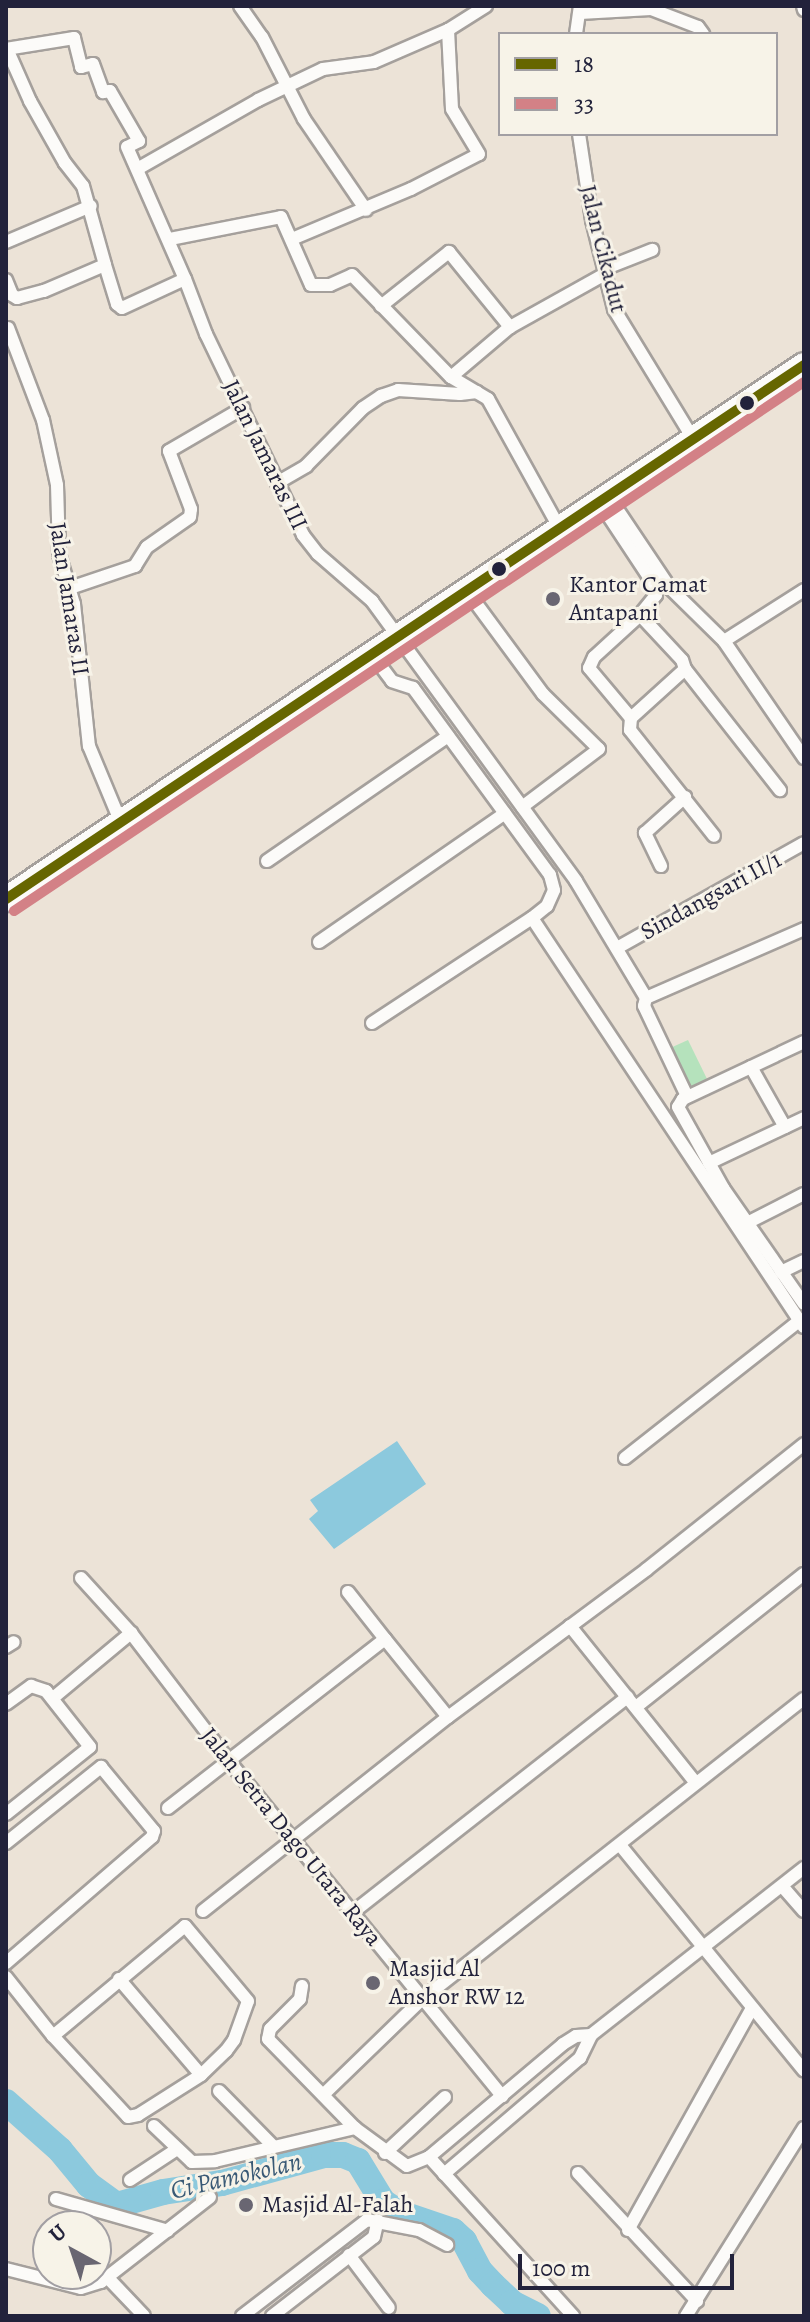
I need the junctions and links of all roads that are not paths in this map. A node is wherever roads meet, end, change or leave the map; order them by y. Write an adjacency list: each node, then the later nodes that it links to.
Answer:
1 (240, 6): 8 (street)
2 (486, 6): 4 (street)
3 (580, 9): 5 (street); 6 (street)
4 (448, 30): 8 (street); 12 (street)
5 (576, 32)
6 (700, 32)
7 (6, 49): 10 (street); 11 (street)
8 (289, 86): 10 (street); 12 (street)
9 (579, 136): 18 (street, Jalan Cikadut)
10 (139, 168): 13 (street, Jalan Jamaras III)
11 (91, 206): 15 (street); 17 (street)
12 (366, 210): 14 (street)
13 (170, 239): 14 (street); 19 (street, Jalan Jamaras III)
14 (292, 239): 22 (street)
15 (6, 242)
16 (652, 250): 18 (street)
17 (105, 265): 19 (street); 21 (street)
18 (605, 272): 23 (street); 29 (street, Jalan Cikadut)
19 (185, 279): 28 (street, Jalan Jamaras III)
20 (6, 280): 21 (street)
21 (9, 297)
22 (381, 306): 23 (street); 26 (street)
23 (510, 327): 26 (street)
24 (8, 328): 33 (street, Jalan Jamaras II)
25 (804, 365): 29 (highway)
26 (451, 377): 27 (street)
27 (477, 392): 30 (street); 32 (street)
28 (243, 408): 30 (street, Jalan Jamaras III); 33 (street)
29 (694, 440): 31 (highway)
30 (277, 483): 37 (street, Jalan Jamaras III)
31 (604, 500): 32 (highway); 36 (street); 38 (street)
32 (560, 529): 35 (highway)
33 (70, 588): 48 (street, Jalan Jamaras II)
34 (804, 590): 38 (street)
35 (467, 591): 37 (highway); 46 (street)
36 (640, 615): 40 (street); 41 (street)
37 (398, 639): 39 (highway); 46 (street, Jalan Jamaras III)
38 (724, 641): 43 (street)
39 (373, 656): 42 (street); 48 (highway)
40 (685, 669): 41 (street); 44 (street)
41 (631, 718): 45 (street)
42 (448, 736): 47 (street); 51 (street)
43 (804, 758)
44 (780, 790)
45 (685, 797): 49 (street); 52 (street)
46 (522, 807): 57 (street, Jalan Jamaras III)
47 (505, 813): 54 (street); 56 (street)
48 (121, 823): 53 (highway)
49 (714, 836)
50 (804, 843): 57 (street, Sindangsari II/1)
51 (267, 861)
52 (661, 866)
53 (6, 899)
54 (532, 918): 59 (street); 71 (street)
55 (804, 929): 58 (street)
56 (319, 942)
57 (617, 948): 58 (street, Jalan Jamaras III)
58 (646, 998): 62 (street, Jalan Jamaras III)
59 (372, 1023)
60 (804, 1042): 61 (street)
61 (751, 1067): 62 (street); 64 (street)
62 (687, 1096): 65 (street)
63 (804, 1118): 64 (street)
64 (785, 1127): 65 (street)
65 (709, 1163): 67 (street)
66 (804, 1194): 67 (street)
67 (747, 1223): 69 (street)
68 (804, 1261): 69 (street)
69 (781, 1272): 70 (street)
70 (804, 1304)
71 (802, 1324): 73 (street)
72 (804, 1444): 77 (street)
73 (625, 1458)
74 (804, 1574): 84 (street)
75 (81, 1578): 78 (street, Jalan Setra Dago Utara Raya)
76 (348, 1592): 79 (street)
77 (570, 1626): 80 (street); 85 (street)
78 (131, 1633): 81 (street); 86 (street, Jalan Setra Dago Utara Raya)
79 (385, 1639): 85 (street); 86 (street)
80 (627, 1697): 84 (street); 97 (street)
81 (53, 1698): 83 (street); 89 (street)
82 (804, 1699): 87 (street)
83 (6, 1704)
84 (636, 1707): 87 (street)
85 (448, 1717): 90 (street)
86 (228, 1760): 88 (street); 90 (street, Jalan Setra Dago Utara Raya)
87 (696, 1783): 92 (street)
88 (168, 1808)
89 (6, 1814)
90 (293, 1839): 95 (street); 97 (street, Jalan Setra Dago Utara Raya)
91 (6, 1843): 99 (street)
92 (620, 1845): 98 (street); 103 (street)
93 (804, 1868): 94 (street)
94 (782, 1886): 96 (street); 98 (street)
95 (203, 1911)
96 (804, 1911)
97 (352, 1913): 103 (street, Jalan Setra Dago Utara Raya)
98 (705, 1948): 104 (street); 105 (street)
99 (6, 1963)
100 (6, 1977): 106 (street)
101 (119, 1979): 106 (street); 108 (street); 108 (street)
102 (302, 1986): 110 (street)
103 (421, 2000): 110 (street); 111 (street, Jalan Setra Dago Utara Raya)
104 (752, 2008): 107 (street); 126 (street)
105 (591, 2035): 111 (street); 121 (street)
106 (53, 2036): 108 (street)
107 (804, 2071)
108 (201, 2075)
109 (219, 2091): 116 (street)
110 (323, 2095): 114 (street)
111 (502, 2096): 119 (street)
112 (445, 2097): 118 (street)
113 (154, 2126): 117 (street)
114 (355, 2128): 116 (street); 118 (street)
115 (804, 2128): 134 (street)
116 (274, 2147): 117 (street)
117 (177, 2149): 122 (street)
118 (385, 2153): 119 (street)
119 (429, 2157): 121 (street)
120 (578, 2173): 126 (street)
121 (444, 2174): 141 (street)
122 (130, 2180)
123 (210, 2197): 127 (street)
124 (56, 2199): 127 (street)
125 (378, 2220): 128 (street); 129 (street); 138 (street)
126 (628, 2230): 134 (street)
127 (168, 2231): 131 (street)
128 (447, 2245)
129 (349, 2255): 135 (street); 136 (street)
130 (6, 2269): 132 (street)
131 (112, 2275)
132 (32, 2276)
133 (112, 2282): 137 (street)
134 (697, 2301): 142 (street)
135 (286, 2305): 139 (street); 140 (street)
136 (389, 2308)
137 (144, 2316)
138 (242, 2316)
139 (272, 2316)
140 (295, 2316)
141 (573, 2316)
142 (686, 2316)

